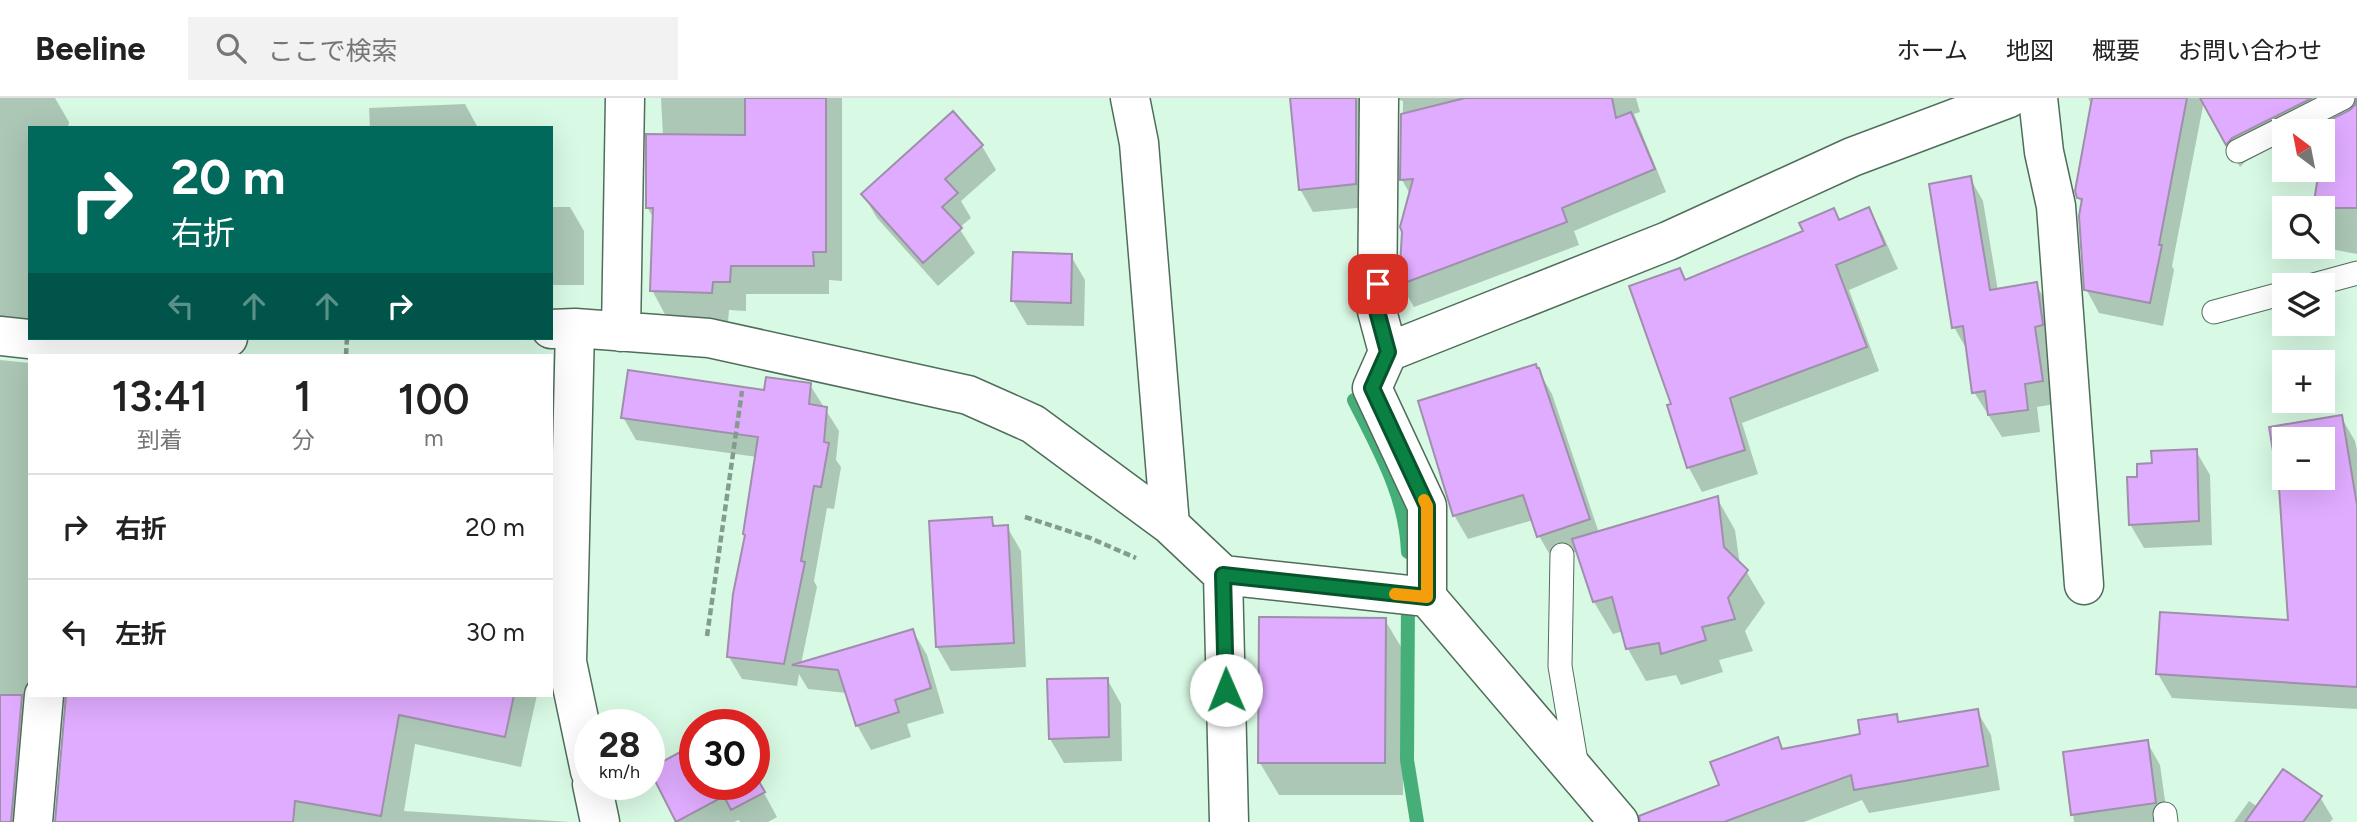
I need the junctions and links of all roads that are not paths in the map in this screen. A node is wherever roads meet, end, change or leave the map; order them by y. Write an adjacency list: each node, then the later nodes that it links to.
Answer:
1 (625, 98): 13 (street)
2 (1130, 98): 19 (street)
3 (1379, 98): 18 (street)
4 (2010, 98): 18 (street)
5 (2038, 98): 22 (street)
6 (2343, 98): 7 (lane)
7 (2238, 151)
8 (2357, 273): 9 (lane)
9 (2335, 279)
10 (2272, 296): 11 (lane)
11 (2214, 312)
12 (563, 328): 13 (street); 25 (street)
13 (621, 332): 19 (street)
14 (0, 336): 15 (street)
15 (28, 339)
16 (37, 340): 17 (street)
17 (163, 340)
18 (1388, 352): 23 (street)
19 (1170, 525): 21 (street)
20 (1562, 555): 26 (lane)
21 (1223, 575): 23 (street); 30 (street)
22 (2084, 585)
23 (1427, 597): 26 (street)
24 (44, 697): 28 (street)
25 (577, 709)
26 (1579, 776): 31 (street)
27 (595, 800): 29 (street)
28 (33, 822)
29 (600, 822)
30 (1229, 822)
31 (1619, 822)

